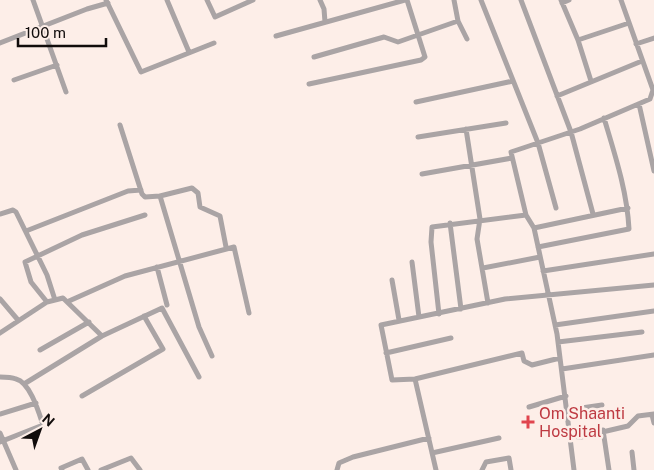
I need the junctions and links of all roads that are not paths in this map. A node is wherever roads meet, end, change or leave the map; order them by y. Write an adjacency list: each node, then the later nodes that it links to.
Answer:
1 (33, 0): 17 (street)
2 (207, 0): 3 (street)
3 (253, 0)
4 (320, 0): 15 (street)
5 (406, 0): 15 (street); 18 (street)
6 (454, 0): 14 (street)
7 (481, 0): 31 (street)
8 (521, 0): 36 (street)
9 (569, 0): 12 (street)
10 (621, 0): 16 (street)
11 (169, 1): 26 (street)
12 (562, 1): 22 (street)
13 (107, 2): 17 (street); 26 (street)
14 (458, 21): 18 (street); 21 (street)
15 (325, 22): 19 (street)
16 (629, 23): 22 (street); 25 (street)
17 (42, 27): 24 (street); 29 (street)
18 (418, 35): 27 (street); 33 (street)
19 (276, 36)
20 (654, 38): 25 (street)
21 (467, 39)
22 (578, 40): 32 (street)
23 (214, 42): 26 (street)
24 (0, 43)
25 (636, 44): 28 (street)
26 (189, 52)
27 (314, 57)
28 (642, 60): 32 (street); 34 (street)
29 (57, 65): 30 (street); 35 (street)
30 (14, 80)
31 (513, 81): 37 (street); 45 (street)
32 (591, 81): 36 (street)
33 (309, 84)
34 (653, 90): 38 (street)
35 (66, 92)
36 (557, 96): 43 (street)
37 (416, 102)
38 (639, 104): 39 (street); 48 (street)
39 (604, 118): 43 (street); 53 (street)
40 (506, 123): 42 (street)
41 (120, 124): 50 (street)
42 (466, 129): 44 (street); 47 (street)
43 (571, 132): 45 (street); 55 (street)
44 (418, 137)
45 (538, 143): 46 (street); 52 (street)
46 (512, 158): 47 (street); 57 (street)
47 (472, 165): 49 (street); 58 (street)
48 (654, 170)
49 (422, 174)
50 (141, 190): 51 (street); 61 (street)
51 (160, 196): 62 (street); 67 (street)
52 (556, 208)
53 (628, 208): 55 (street); 63 (street)
54 (0, 214): 61 (street)
55 (593, 214): 60 (street)
56 (145, 215): 65 (street)
57 (526, 215): 58 (street); 60 (street)
58 (480, 220): 59 (street); 70 (street)
59 (450, 223): 81 (street); 84 (street)
60 (534, 228): 63 (street)
61 (26, 231): 65 (street)
62 (226, 247): 67 (street); 83 (street)
63 (538, 247): 66 (street)
64 (654, 254): 71 (street)
65 (37, 255): 76 (street); 78 (street)
66 (540, 257): 70 (street); 71 (street)
67 (178, 260): 69 (street); 98 (street)
68 (412, 262): 86 (street)
69 (157, 267): 77 (street); 80 (street)
70 (483, 268): 79 (street)
71 (543, 271): 74 (street)
72 (392, 280): 88 (street)
73 (654, 285): 74 (street)
74 (548, 295): 79 (street); 90 (street)
75 (0, 299): 87 (street)
76 (55, 300): 77 (street); 78 (street)
77 (69, 301): 89 (street)
78 (47, 302): 87 (street)
79 (488, 303): 81 (street)
80 (166, 305)
81 (461, 309): 84 (street)
82 (654, 311): 90 (street)
83 (249, 313)
84 (439, 314): 86 (street)
85 (144, 316): 93 (street); 103 (street); 106 (street)
86 (419, 317): 88 (street)
87 (18, 320): 92 (street)
88 (399, 320): 97 (street)
89 (89, 322): 93 (street); 96 (street)
90 (555, 325): 95 (street)
91 (642, 332): 95 (street)
92 (0, 333)
93 (102, 336): 105 (street)
94 (451, 338): 97 (street)
95 (558, 342): 100 (street)
96 (40, 350)
97 (386, 353): 104 (street)
98 (212, 356)
99 (654, 356): 101 (street)
100 (560, 358): 101 (street); 104 (street)
101 (562, 369): 107 (street)
102 (0, 377): 105 (street)
103 (199, 377)
104 (415, 379): 118 (street)
105 (24, 384): 108 (street)
106 (82, 396)
107 (566, 396): 110 (street); 111 (street)
108 (36, 403): 112 (street); 120 (street)
109 (602, 405): 111 (street)
110 (529, 407)
111 (568, 410): 117 (street)
112 (0, 414)
113 (653, 414): 114 (street); 115 (street)
114 (654, 423)
115 (603, 430): 117 (street); 133 (street)
116 (0, 433): 120 (street)
117 (570, 436): 132 (street)
118 (429, 438): 122 (street); 128 (street)
119 (499, 438): 122 (street)
120 (2, 442): 123 (street)
121 (632, 452): 134 (street)
122 (432, 453): 129 (street)
123 (16, 470)
124 (62, 470): 125 (street)
125 (88, 470)
126 (101, 470): 127 (street)
127 (140, 470)
128 (337, 470)
129 (436, 470)
130 (482, 470): 131 (street)
131 (511, 470)
132 (574, 470)
133 (609, 470)
134 (634, 470)

